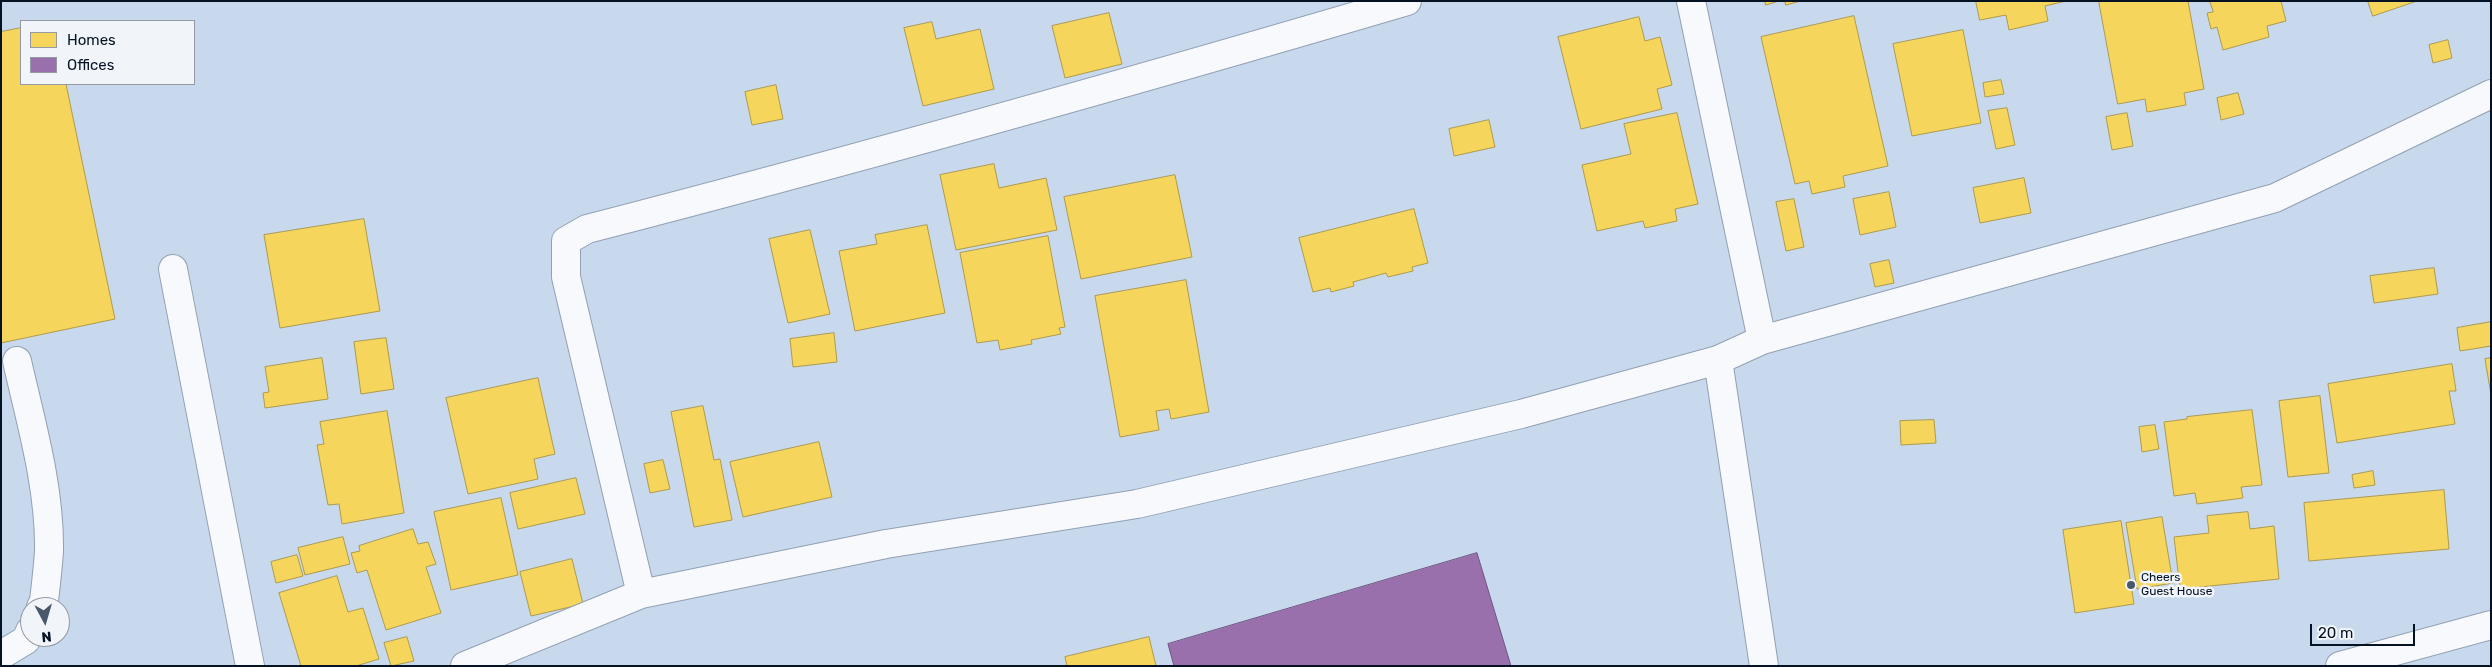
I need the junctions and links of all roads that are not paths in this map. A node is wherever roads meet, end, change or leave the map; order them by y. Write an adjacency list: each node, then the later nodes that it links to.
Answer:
1 (1407, 1): 8 (main road)
2 (1691, 1): 5 (main road)
3 (2491, 94): 5 (main road)
4 (174, 269): 13 (main road)
5 (1762, 340): 6 (main road)
6 (1718, 360): 8 (main road); 15 (main road)
7 (17, 361): 9 (main road)
8 (640, 594): 14 (main road)
9 (44, 597)
10 (2491, 625): 16 (main road)
11 (20, 644): 12 (main road)
12 (1, 655)
13 (250, 666)
14 (465, 666)
15 (1764, 666)
16 (2340, 666)

